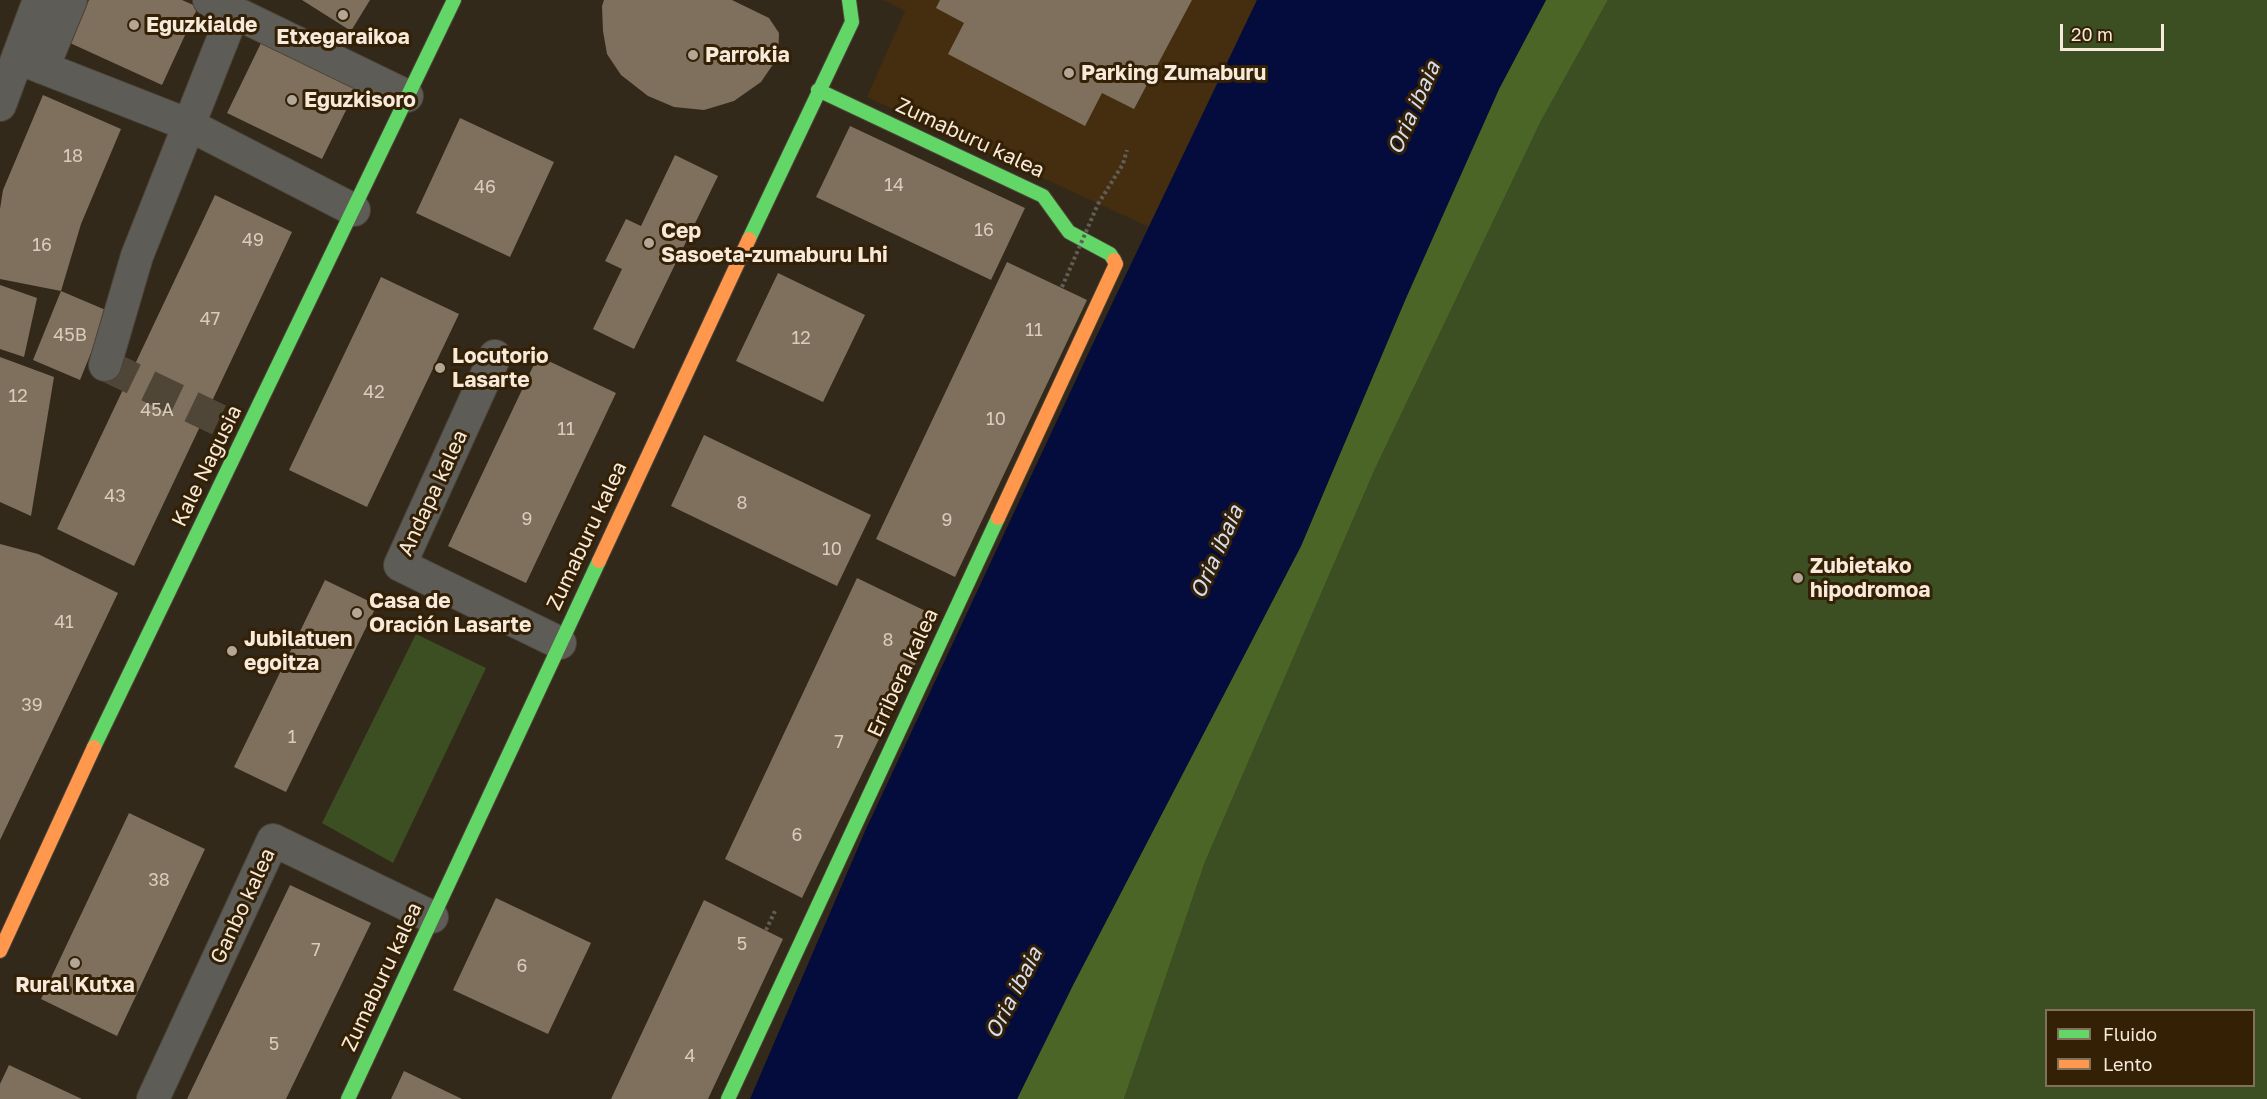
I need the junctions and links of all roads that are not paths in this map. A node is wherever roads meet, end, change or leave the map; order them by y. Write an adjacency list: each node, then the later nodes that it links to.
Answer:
1 (39, 0): 6 (street)
2 (71, 0): 6 (street)
3 (454, 0): 8 (street, Kale Nagusia)
4 (849, 0): 7 (street, Zumaburu kalea)
5 (222, 6): 8 (street); 10 (street)
6 (31, 63): 9 (street); 10 (street)
7 (818, 90): 12 (street, Zumaburu kalea); 15 (street, Zumaburu kalea)
8 (407, 96): 11 (street, Kale Nagusia)
9 (0, 105)
10 (189, 125): 11 (street); 14 (street)
11 (354, 210): 17 (street, Kale Nagusia)
12 (1116, 264): 20 (street, Erribera kalea)
13 (495, 356): 15 (street, Andapa kalea)
14 (105, 365)
15 (560, 644): 16 (street, Zumaburu kalea)
16 (432, 917): 18 (street, Ganbo kalea); 19 (street, Zumaburu kalea)
17 (0, 951)
18 (153, 1099)
19 (348, 1099)
20 (728, 1099)

